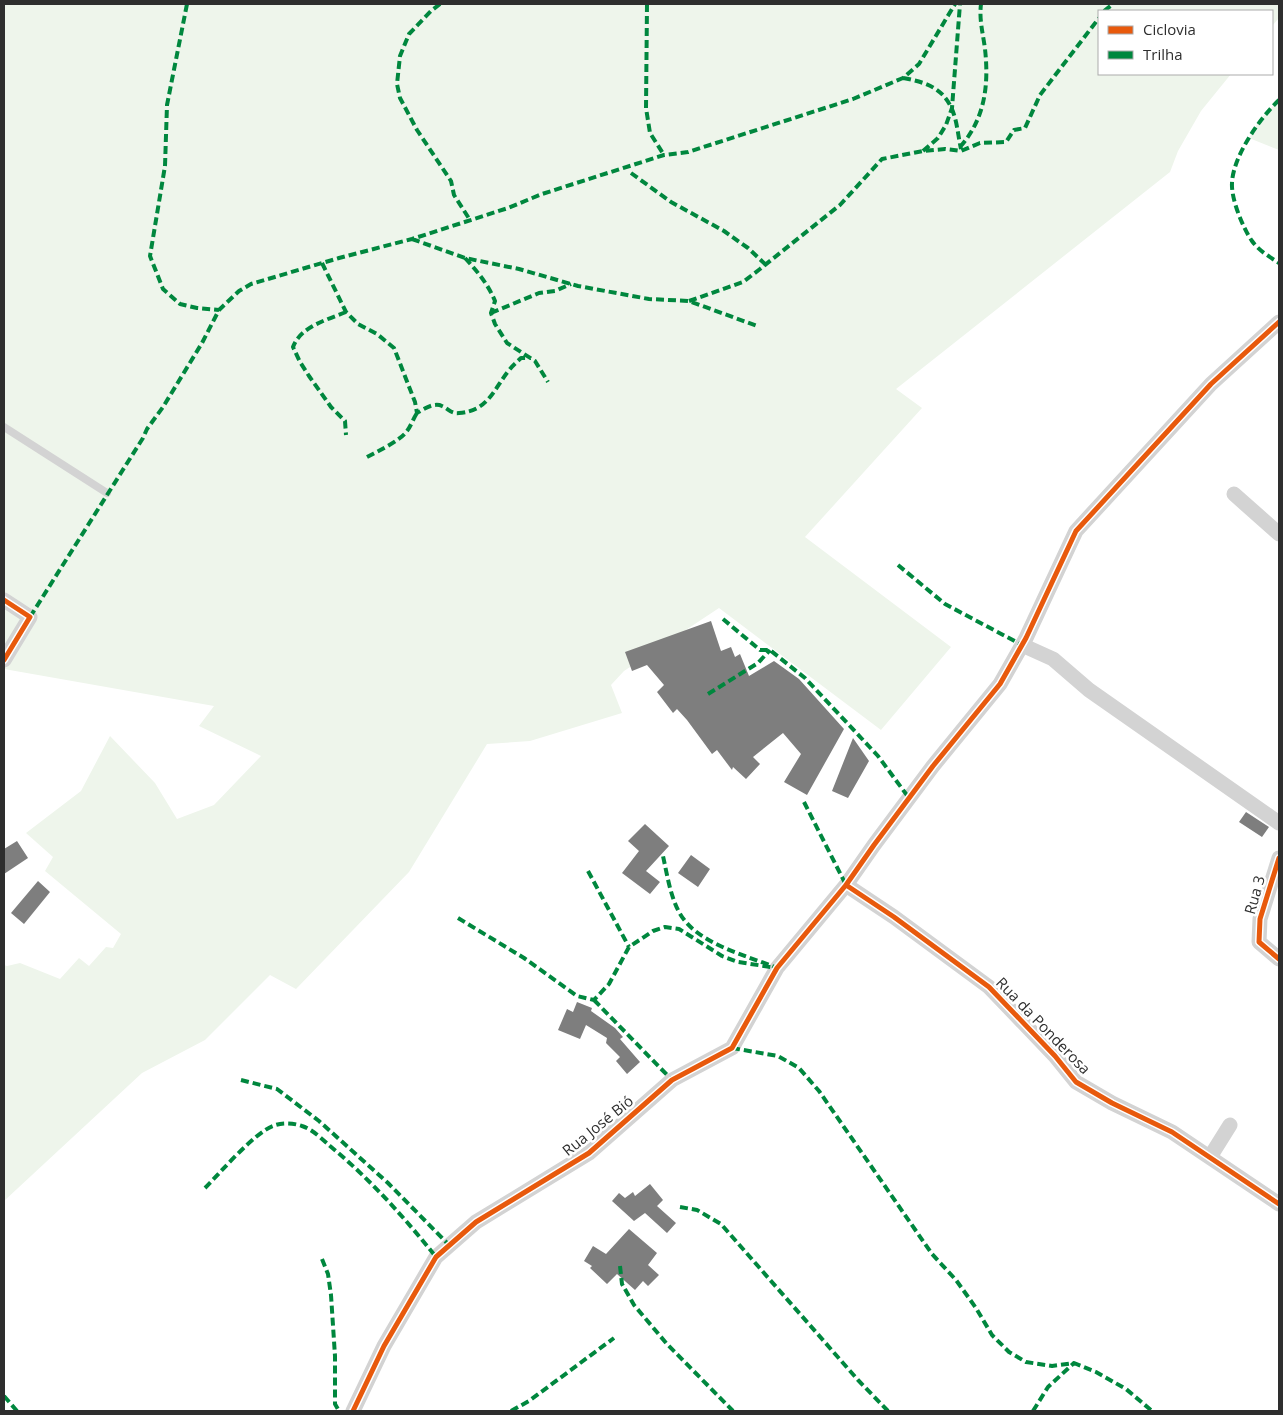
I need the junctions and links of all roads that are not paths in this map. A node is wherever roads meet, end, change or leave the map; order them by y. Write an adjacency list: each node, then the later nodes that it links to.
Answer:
1 (1279, 322): 7 (street, Rua José Bió)
2 (4, 427): 3 (lane)
3 (107, 493)
4 (1234, 494): 5 (street)
5 (1279, 534)
6 (4, 600): 8 (street)
7 (1022, 645): 9 (street); 11 (street, Rua José Bió)
8 (4, 660)
9 (1279, 824)
10 (1279, 858): 12 (street, Rua 3)
11 (846, 885): 14 (street, Rua da Ponderosa); 16 (street, Rua José Bió)
12 (1279, 959)
13 (1230, 1125): 14 (street)
14 (1210, 1158): 15 (street, Rua da Ponderosa)
15 (1279, 1204)
16 (353, 1411)

